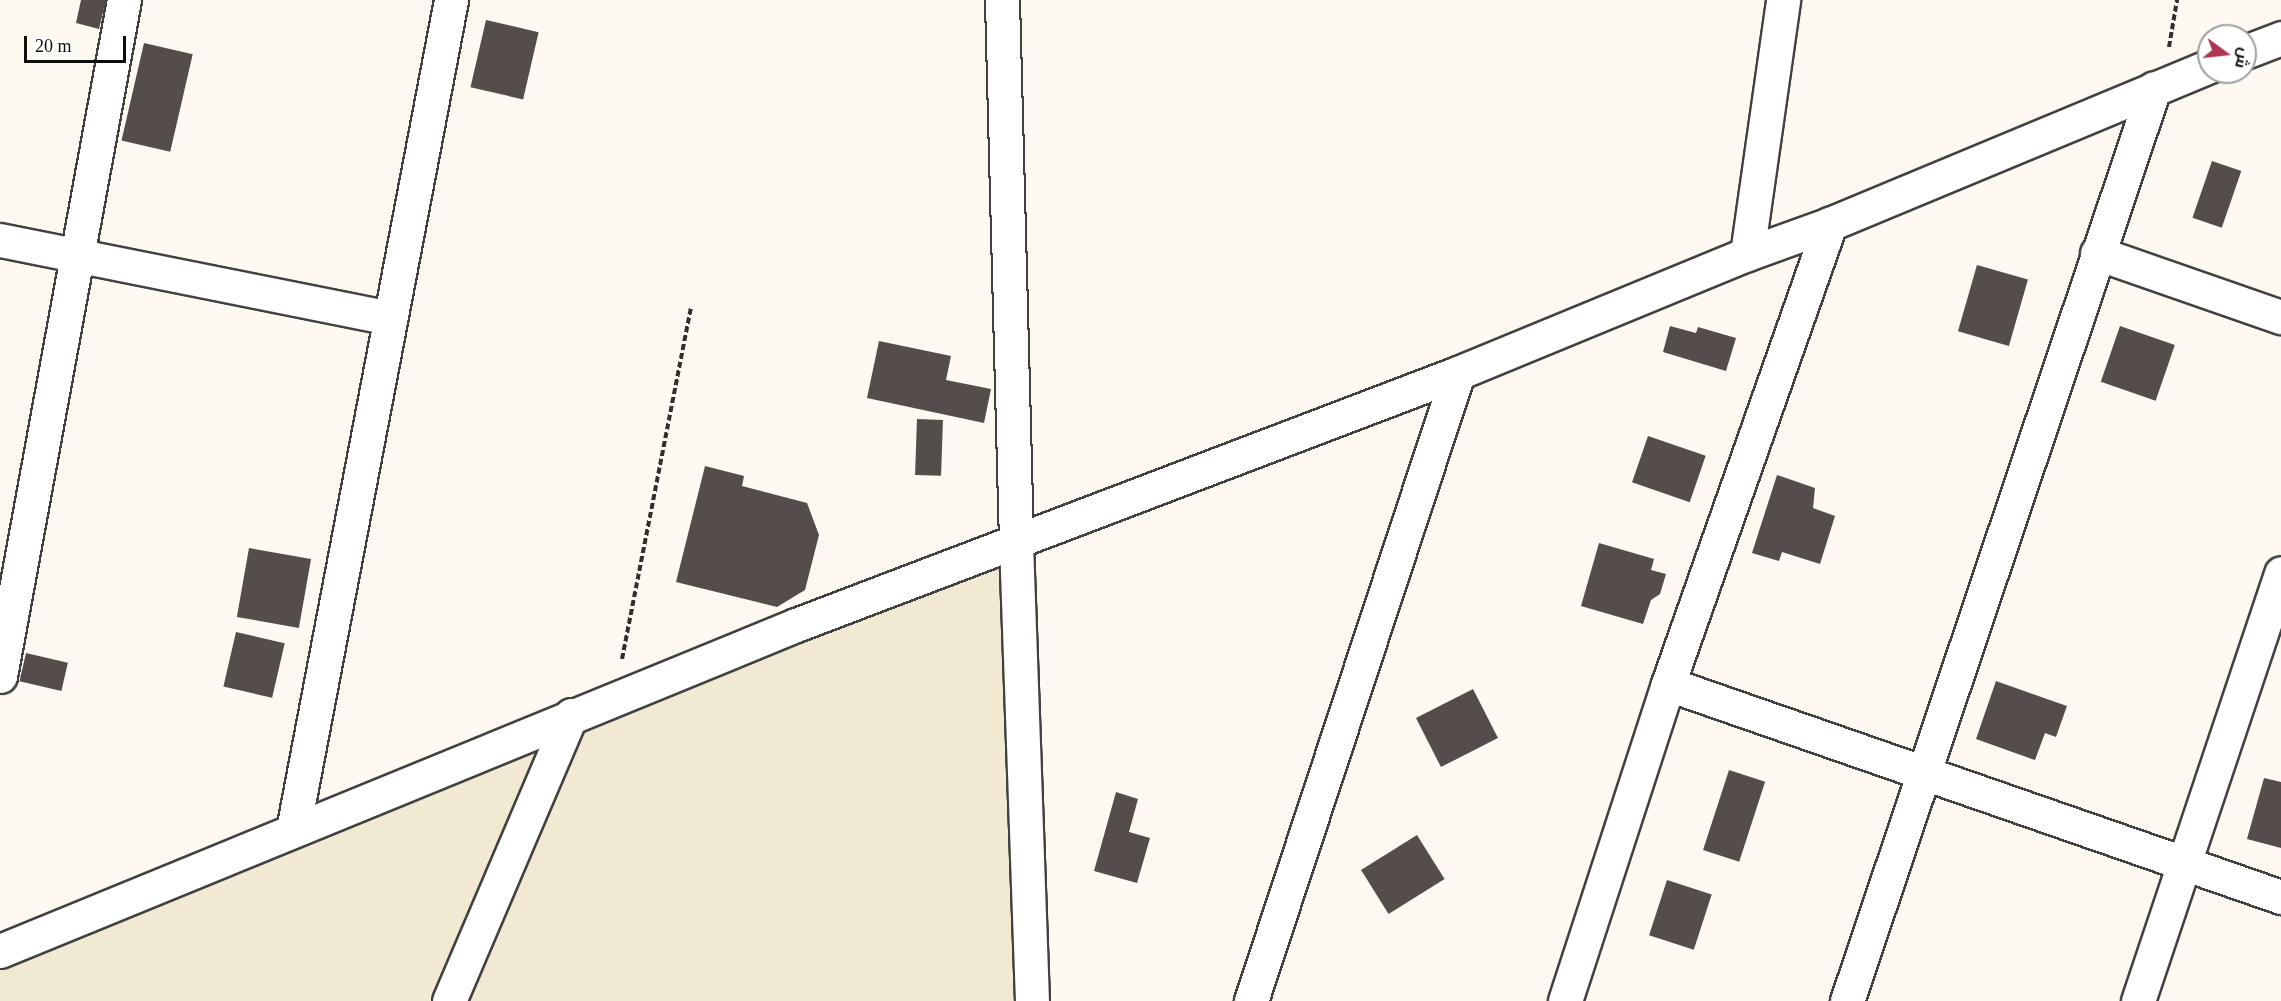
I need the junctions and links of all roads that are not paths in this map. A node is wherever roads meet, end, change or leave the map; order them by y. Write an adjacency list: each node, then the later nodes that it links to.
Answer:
1 (124, 0): 13 (street)
2 (451, 0): 15 (street)
3 (1002, 0): 17 (street)
4 (1783, 0): 12 (street)
5 (2281, 38): 6 (street)
6 (2257, 47)
7 (2197, 71): 8 (street)
8 (2154, 88): 9 (street); 11 (street)
9 (1830, 224): 12 (street); 20 (street)
10 (0, 240): 13 (street)
11 (2097, 253): 14 (street); 22 (street)
12 (1747, 254): 16 (street)
13 (76, 256): 15 (street); 19 (street)
14 (2281, 317)
15 (390, 318): 23 (street)
16 (1458, 373): 17 (street); 29 (street)
17 (1016, 543): 21 (street); 28 (street)
18 (2281, 573): 24 (street)
19 (0, 676)
20 (1668, 684): 22 (street); 30 (street)
21 (571, 715): 23 (street); 27 (street)
22 (1925, 776): 24 (street); 31 (street)
23 (293, 830): 26 (street)
24 (2184, 865): 25 (street); 32 (street)
25 (2281, 897)
26 (0, 951)
27 (449, 1001)
28 (1032, 1001)
29 (1251, 1001)
30 (1565, 1001)
31 (1847, 1001)
32 (2138, 1001)

